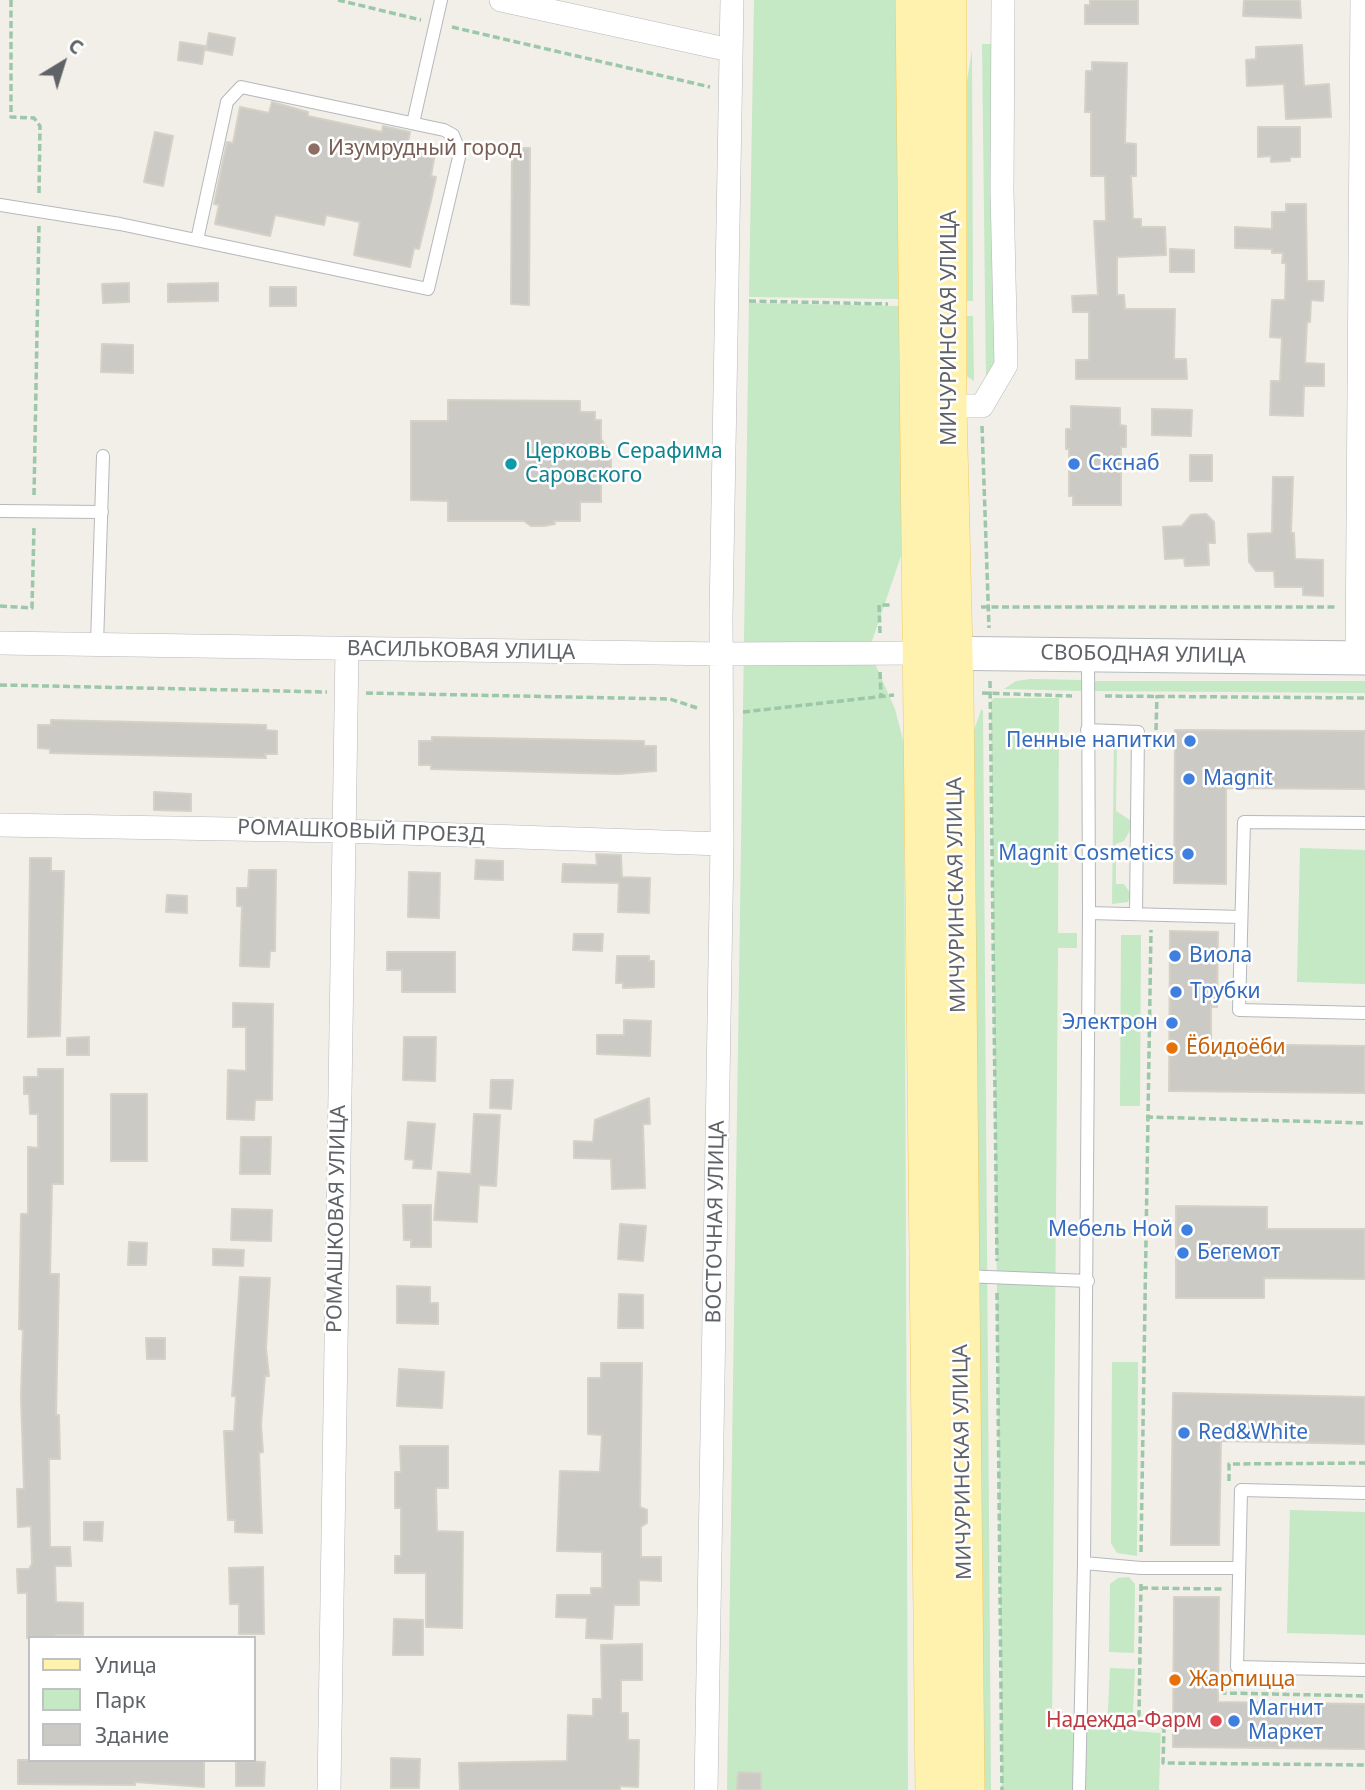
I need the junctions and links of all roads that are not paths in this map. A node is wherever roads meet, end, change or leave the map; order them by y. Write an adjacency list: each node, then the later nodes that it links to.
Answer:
1 (441, 0): 9 (lane)
2 (501, 0): 8 (street)
3 (732, 0): 8 (street, ВОСТОЧНАЯ УЛИЦА)
4 (914, 0): 16 (main road, МИЧУРИНСКАЯ УЛИЦА)
5 (948, 0): 12 (main road, МИЧУРИНСКАЯ УЛИЦА)
6 (1003, 0): 12 (street)
7 (1362, 0): 23 (street)
8 (730, 50): 21 (street, ВОСТОЧНАЯ УЛИЦА)
9 (413, 123): 11 (lane); 11 (lane)
10 (0, 205): 11 (lane)
11 (197, 240)
12 (948, 406): 16 (main road, МИЧУРИНСКАЯ УЛИЦА)
13 (103, 456): 15 (lane)
14 (0, 511): 15 (lane)
15 (102, 512): 18 (lane)
16 (937, 606): 20 (main road, МИЧУРИНСКАЯ УЛИЦА)
17 (0, 643): 18 (street, ВАСИЛЬКОВАЯ УЛИЦА)
18 (97, 645): 19 (street, ВАСИЛЬКОВАЯ УЛИЦА)
19 (348, 649): 21 (street, ВАСИЛЬКОВАЯ УЛИЦА); 28 (street, РОМАШКОВАЯ УЛИЦА)
20 (955, 653): 21 (street, ВАСИЛЬКОВАЯ УЛИЦА); 22 (main road, СВОБОДНАЯ УЛИЦА); 24 (main road, МИЧУРИНСКАЯ УЛИЦА)
21 (722, 654): 29 (street, ВОСТОЧНАЯ УЛИЦА)
22 (1088, 655): 23 (main road, СВОБОДНАЯ УЛИЦА); 25 (lane)
23 (1361, 658)
24 (956, 694): 34 (main road, МИЧУРИНСКАЯ УЛИЦА); 42 (main road, МИЧУРИНСКАЯ УЛИЦА)
25 (1087, 730): 30 (lane); 31 (lane)
26 (1365, 823): 32 (lane)
27 (0, 825): 28 (street, РОМАШКОВЫЙ ПРОЕЗД)
28 (343, 831): 29 (street, РОМАШКОВЫЙ ПРОЕЗД); 40 (street, РОМАШКОВАЯ УЛИЦА)
29 (722, 844): 41 (street, ВОСТОЧНАЯ УЛИЦА)
30 (1089, 913): 31 (lane); 35 (lane)
31 (1136, 914): 32 (lane)
32 (1241, 917): 33 (lane)
33 (1365, 1013)
34 (961, 1276): 35 (lane); 43 (main road, МИЧУРИНСКАЯ УЛИЦА)
35 (1088, 1281): 37 (lane)
36 (1365, 1493): 38 (lane)
37 (1084, 1563): 38 (lane); 44 (lane)
38 (1239, 1568): 39 (lane)
39 (1365, 1670)
40 (329, 1790)
41 (706, 1790)
42 (934, 1790)
43 (966, 1790)
44 (1079, 1790)

